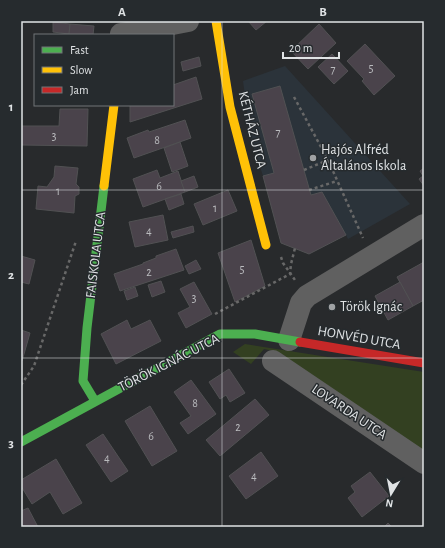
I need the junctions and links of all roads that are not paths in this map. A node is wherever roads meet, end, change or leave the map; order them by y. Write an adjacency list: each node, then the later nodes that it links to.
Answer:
1 (188, 21): 3 (street)
2 (216, 21): 6 (street, KÉTHÁZ UTCA)
3 (122, 30)
4 (114, 106): 10 (street, FAISKOLA UTCA)
5 (424, 225): 7 (street)
6 (266, 245)
7 (288, 340): 9 (street, HONVÉD UTCA); 10 (street, TÖRÖK IGNÁC UTCA)
8 (273, 361): 12 (street, LOVARDA UTCA)
9 (424, 363)
10 (96, 402): 11 (street, TÖRÖK IGNÁC UTCA)
11 (21, 442)
12 (424, 463)

